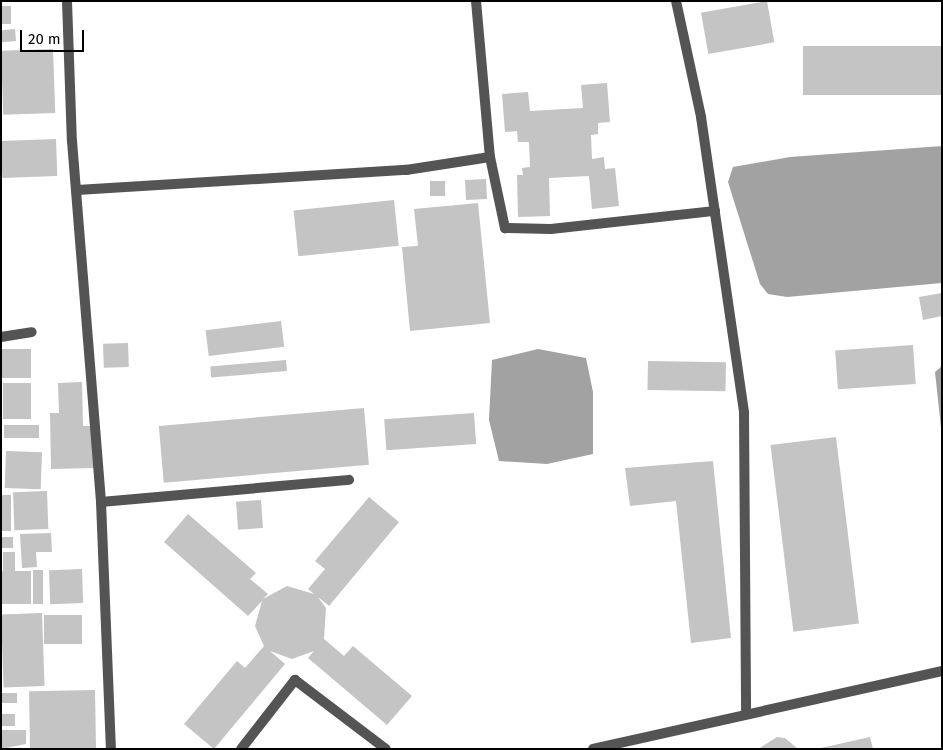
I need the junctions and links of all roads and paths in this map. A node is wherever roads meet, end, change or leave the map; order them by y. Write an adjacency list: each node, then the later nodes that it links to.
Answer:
1 (67, 1): 5 (street)
2 (476, 1): 4 (street)
3 (676, 1): 6 (street)
4 (490, 157): 5 (street); 6 (street)
5 (77, 190): 10 (street)
6 (715, 212): 12 (street)
7 (32, 332): 8 (street)
8 (1, 337)
9 (350, 480): 10 (street)
10 (101, 502): 13 (street)
11 (942, 671): 12 (street)
12 (746, 714): 16 (street)
13 (110, 749)
14 (241, 749): 15 (street)
15 (386, 749)
16 (593, 749)

